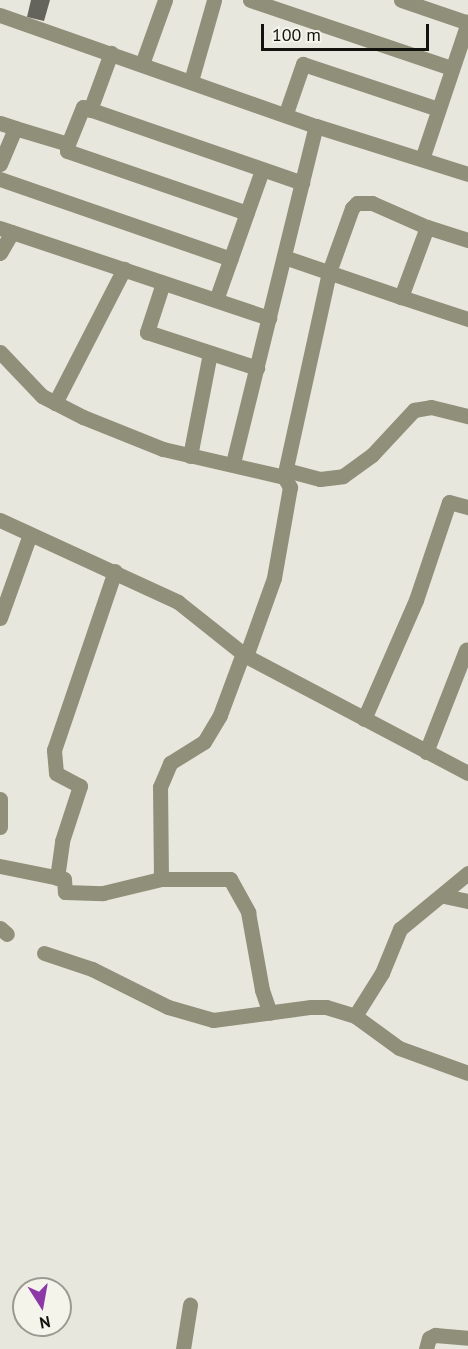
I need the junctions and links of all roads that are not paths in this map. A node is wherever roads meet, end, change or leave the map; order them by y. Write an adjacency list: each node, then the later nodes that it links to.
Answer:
1 (165, 0): 9 (street)
2 (214, 0): 11 (street)
3 (250, 0): 10 (street)
4 (401, 0): 6 (street)
5 (0, 15): 8 (street)
6 (468, 23): 7 (street)
7 (463, 49): 10 (street)
8 (111, 53): 9 (street); 13 (street)
9 (142, 64): 11 (street)
10 (451, 69): 12 (street)
11 (191, 81): 14 (street)
12 (438, 109): 14 (street); 19 (street)
13 (90, 110): 18 (street); 21 (street)
14 (286, 113): 16 (street)
15 (0, 123): 17 (street)
16 (316, 126): 19 (street); 24 (street)
17 (15, 128): 18 (street); 20 (street)
18 (68, 144): 25 (street)
19 (422, 159): 22 (street)
20 (0, 164)
21 (262, 170): 24 (street); 25 (street)
22 (468, 174)
23 (0, 179): 31 (street)
24 (302, 183): 30 (street)
25 (247, 213): 31 (street)
26 (427, 227): 28 (street); 33 (street); 35 (street)
27 (6, 230): 29 (street); 32 (street)
28 (468, 240)
29 (0, 252)
30 (284, 257): 33 (street); 37 (street)
31 (231, 259): 36 (street)
32 (124, 269): 34 (street); 42 (street)
33 (329, 272): 35 (street); 46 (street)
34 (163, 283): 36 (street); 40 (street)
35 (401, 297): 38 (street)
36 (216, 300): 37 (street)
37 (269, 318): 41 (street)
38 (468, 319)
39 (0, 352): 42 (street)
40 (210, 353): 41 (street); 44 (street)
41 (257, 368): 45 (street)
42 (56, 403): 44 (street)
43 (468, 416): 46 (street)
44 (190, 456): 45 (street)
45 (233, 463): 46 (street)
46 (285, 473): 53 (street)
47 (466, 503): 54 (street)
48 (0, 520): 49 (street)
49 (30, 534): 50 (street); 51 (street)
50 (115, 571): 53 (street); 63 (street)
51 (0, 618)
52 (466, 650): 55 (street)
53 (245, 655): 54 (street); 57 (street)
54 (364, 719): 55 (street)
55 (426, 752): 56 (street)
56 (468, 773)
57 (162, 783): 58 (street); 64 (street)
58 (147, 791)
59 (0, 799): 60 (street)
60 (0, 827)
61 (0, 866): 63 (street)
62 (468, 873): 65 (street)
63 (57, 878): 64 (street)
64 (161, 879): 68 (street)
65 (444, 896): 66 (street); 69 (street)
66 (468, 901)
67 (45, 953): 68 (street)
68 (270, 1013): 69 (street)
69 (355, 1017): 70 (street)
70 (468, 1073)
71 (190, 1305): 73 (street)
72 (468, 1338): 74 (street)
73 (183, 1349)
74 (426, 1349)

